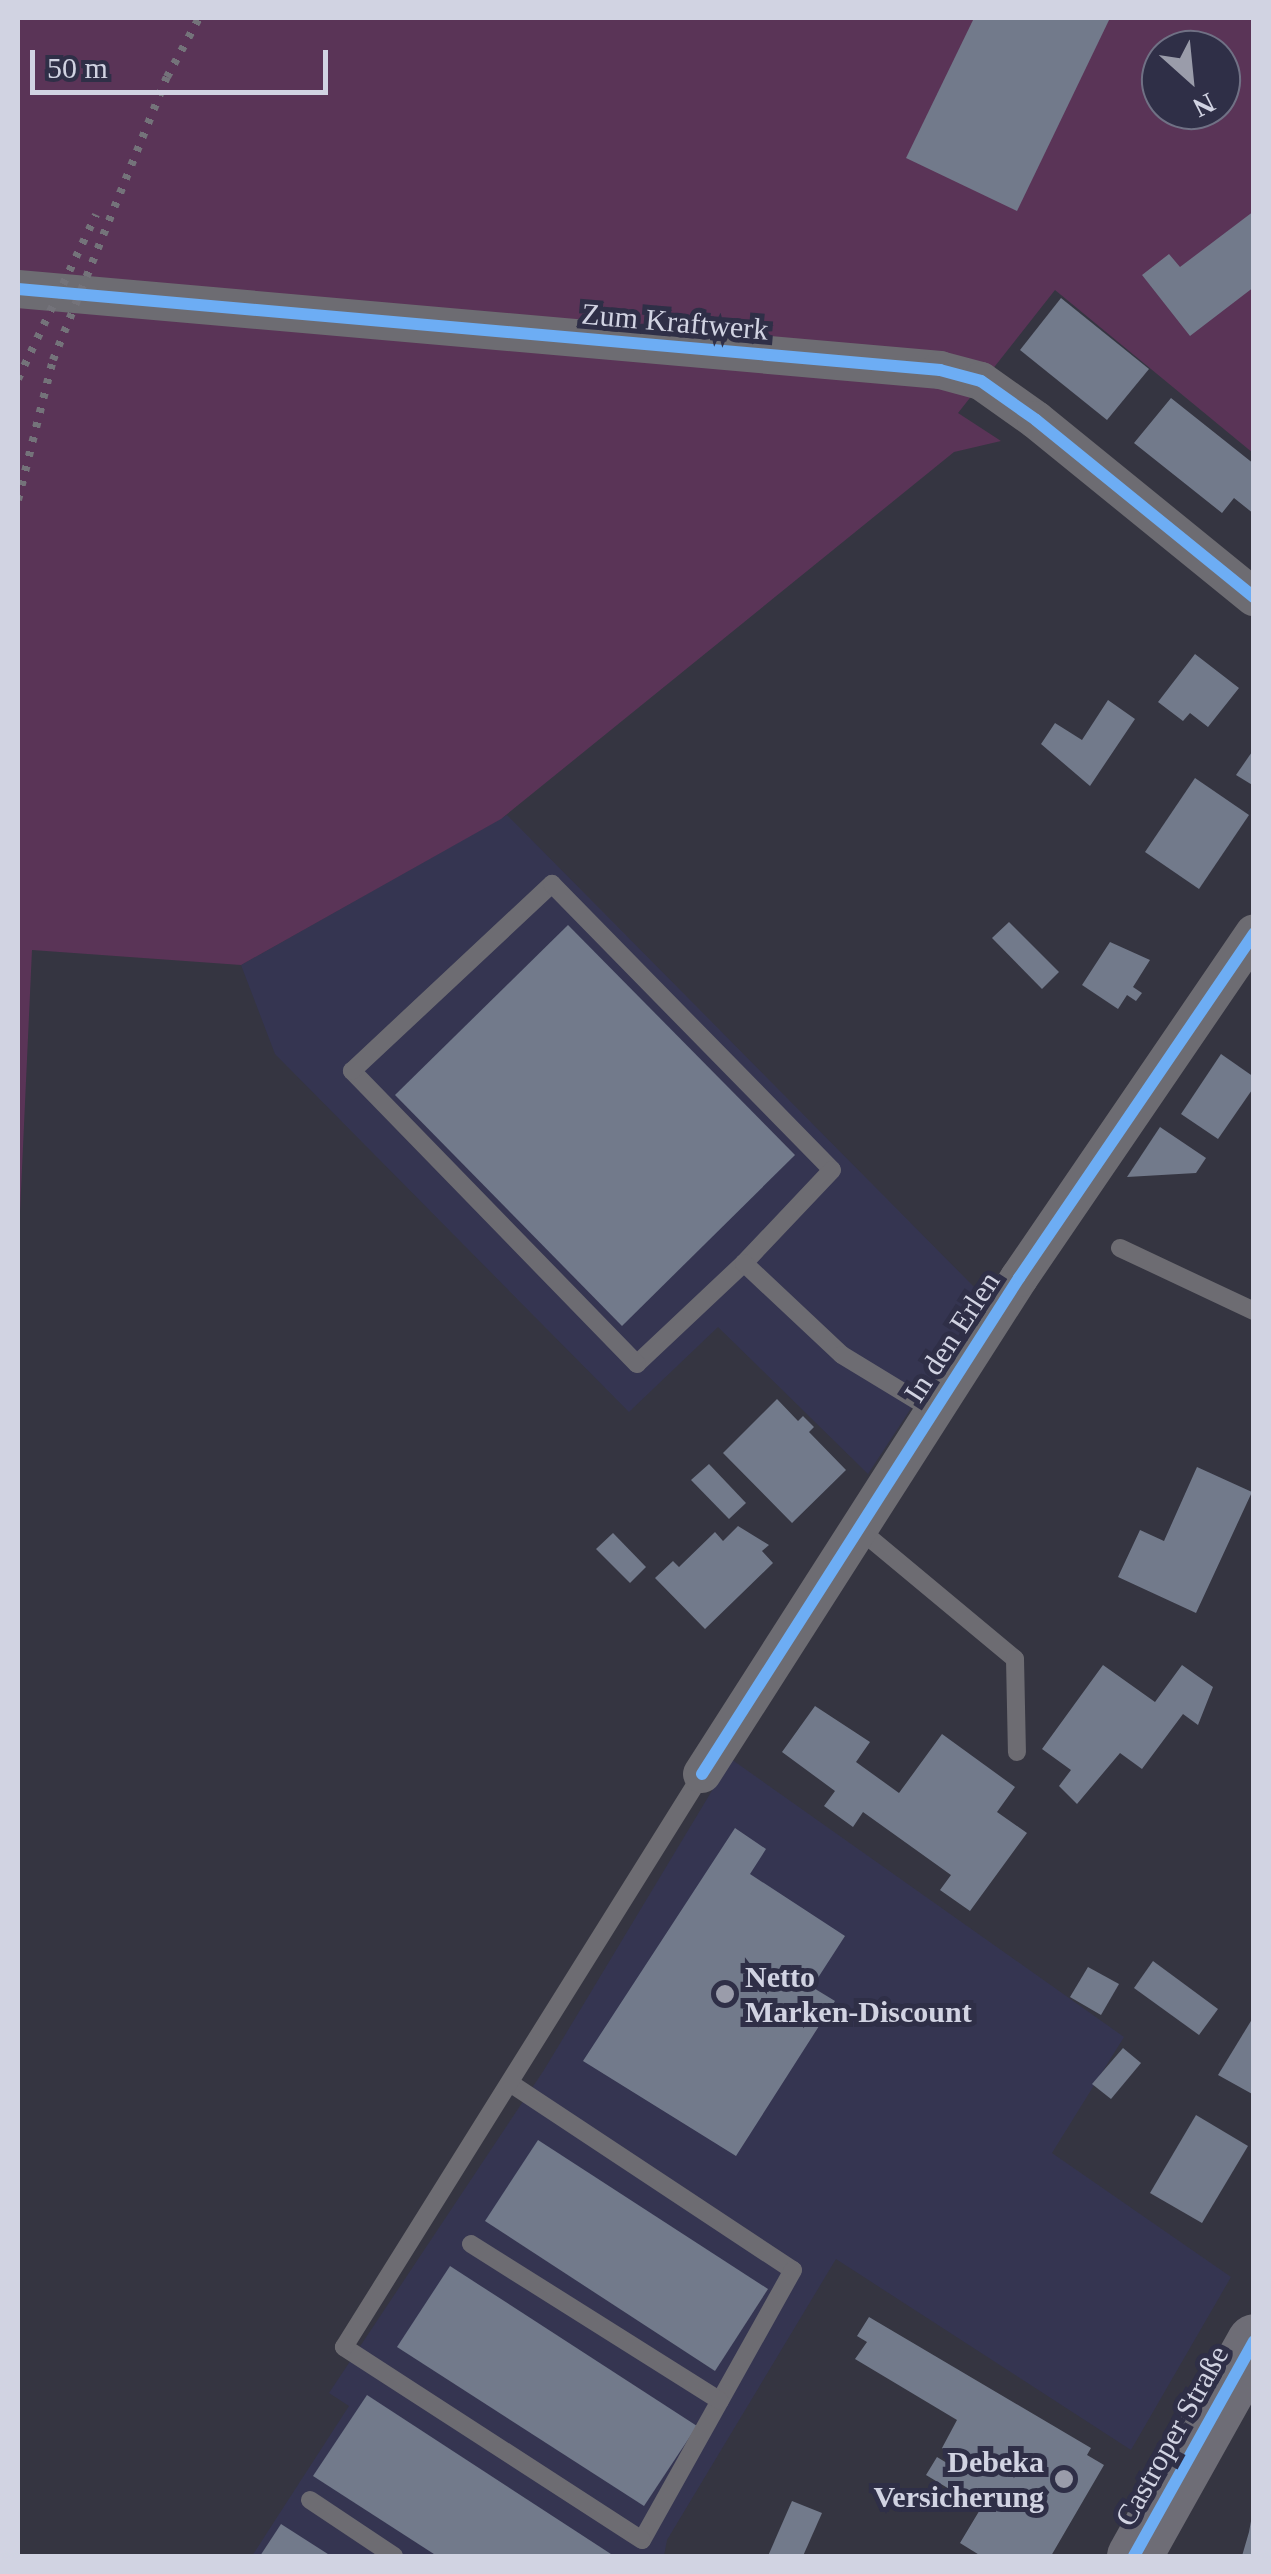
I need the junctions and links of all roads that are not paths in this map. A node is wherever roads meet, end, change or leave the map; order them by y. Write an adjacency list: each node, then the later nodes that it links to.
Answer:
1 (18, 289): 2 (street, Zum Kraftwerk)
2 (1254, 597)
3 (1253, 933): 7 (street, In den Erlen)
4 (1120, 1248): 6 (lane)
5 (744, 1263): 5 (lane); 7 (lane)
6 (1254, 1311)
7 (934, 1411): 8 (street, In den Erlen)
8 (859, 1529): 9 (lane); 10 (street, In den Erlen)
9 (1017, 1752)
10 (702, 1774): 11 (lane)
11 (510, 2083): 14 (lane); 16 (lane)
12 (472, 2244): 14 (lane)
13 (1254, 2340): 19 (main road, Castroper Straße)
14 (720, 2401): 16 (lane)
15 (310, 2500): 17 (lane)
16 (642, 2540): 18 (lane)
17 (394, 2556)
18 (630, 2556)
19 (1134, 2556)

